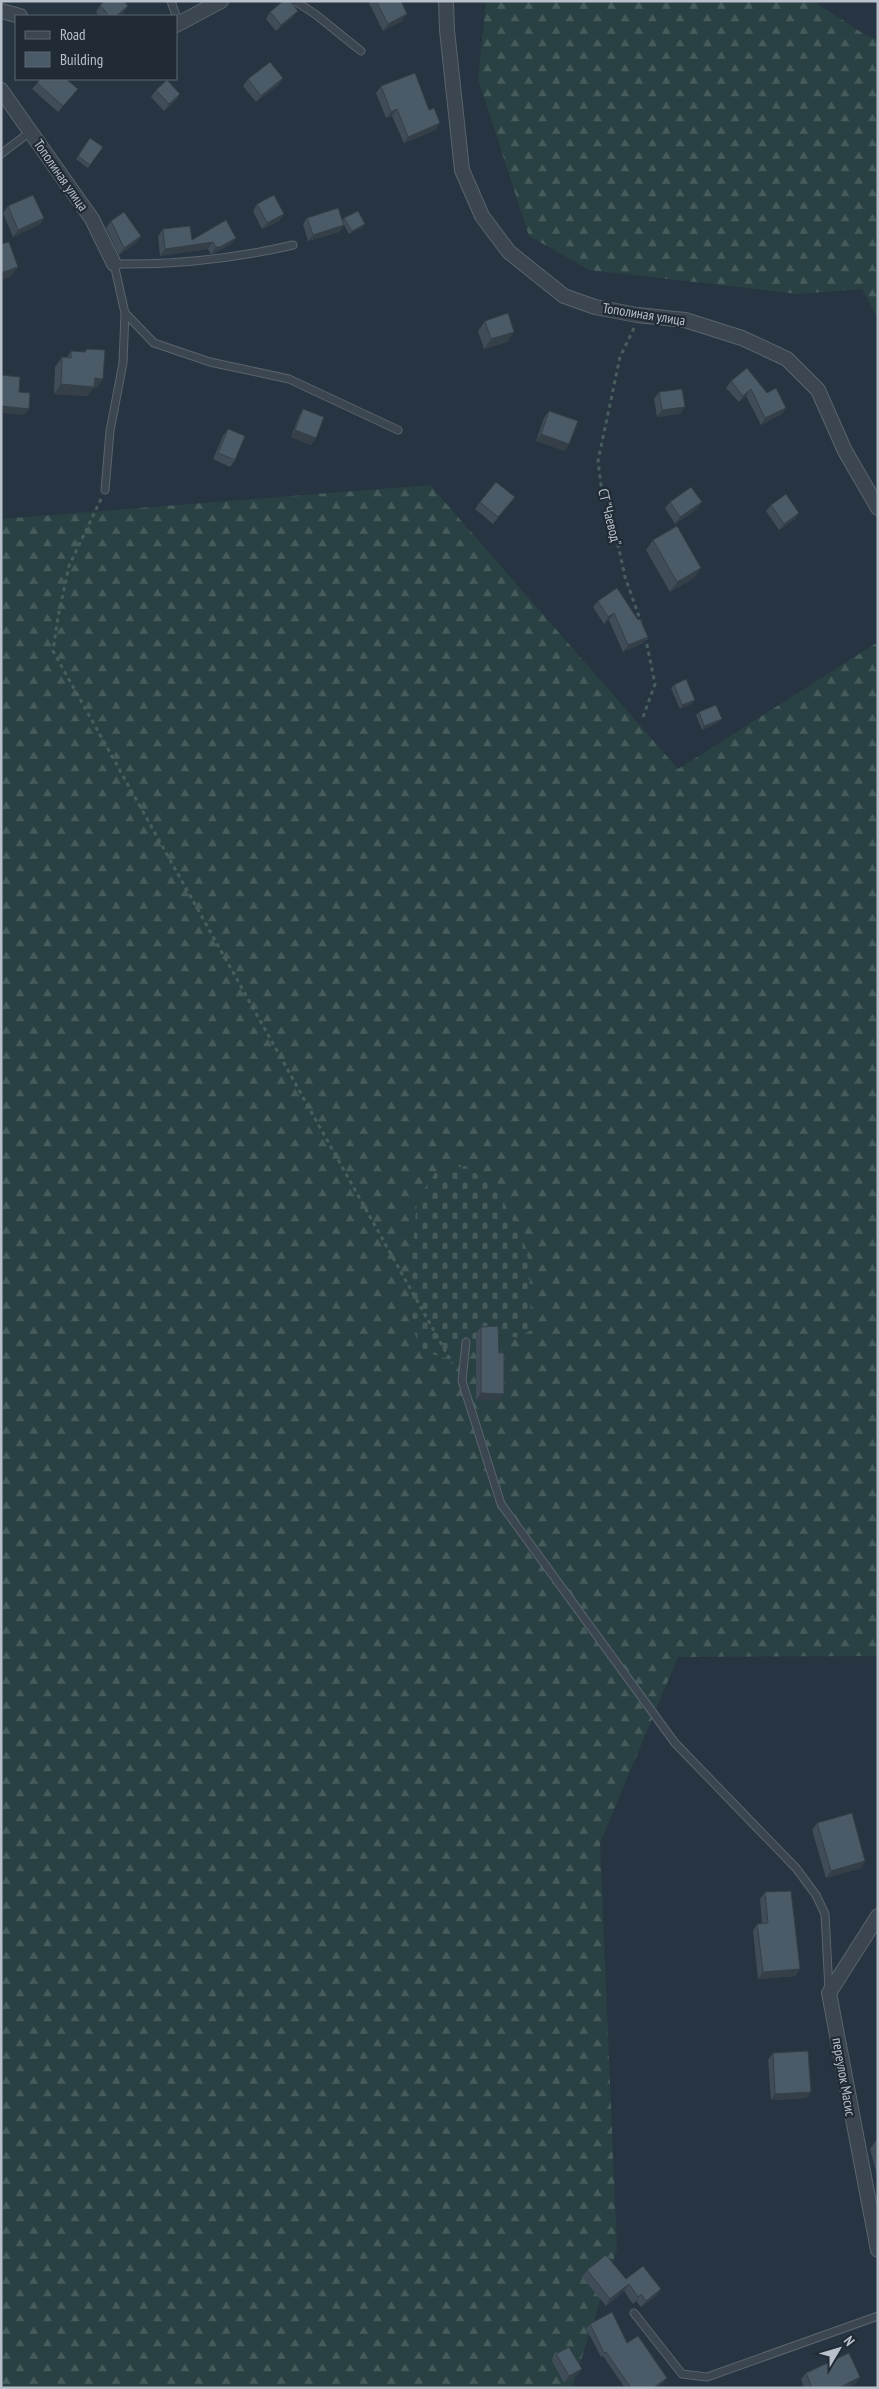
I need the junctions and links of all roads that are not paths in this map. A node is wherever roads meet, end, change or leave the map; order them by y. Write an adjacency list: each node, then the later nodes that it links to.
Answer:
1 (171, 1): 7 (lane)
2 (221, 1): 8 (street)
3 (295, 1): 9 (lane)
4 (446, 1): 18 (street, Тополиная улица)
5 (1, 11): 6 (street)
6 (16, 15)
7 (175, 15)
8 (178, 25)
9 (360, 51)
10 (1, 90): 11 (street, Тополиная улица)
11 (30, 132): 12 (lane); 14 (street, Тополиная улица)
12 (1, 154)
13 (293, 245): 14 (lane)
14 (114, 264): 15 (lane)
15 (125, 313): 16 (lane); 17 (lane)
16 (398, 430)
17 (105, 490)
18 (878, 508)
19 (466, 1342): 21 (lane)
20 (878, 1916): 21 (street)
21 (829, 1993): 22 (street, переулок Масис)
22 (878, 2250)
23 (634, 2313): 24 (lane)
24 (878, 2316)

